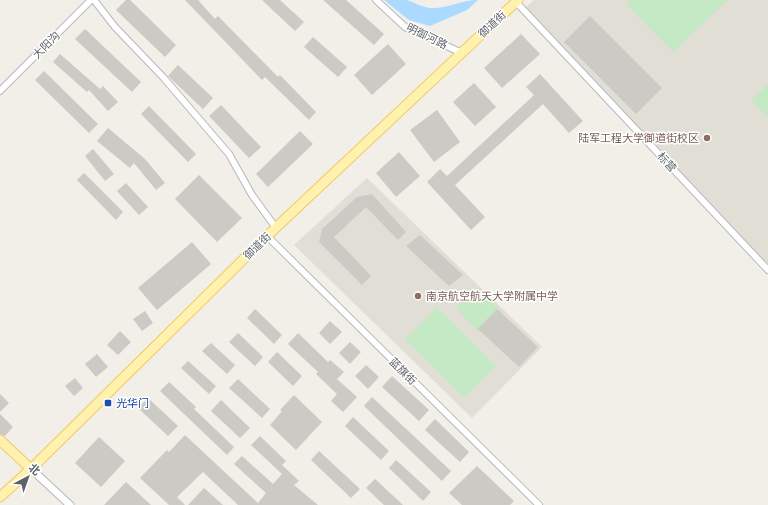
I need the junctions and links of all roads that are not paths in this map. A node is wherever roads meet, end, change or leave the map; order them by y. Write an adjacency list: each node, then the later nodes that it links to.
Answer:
1 (93, 0): 5 (street, 大阳沟); 6 (street)
2 (376, 0): 4 (street, 明御河路)
3 (517, 1): 4 (main road, 御道街); 8 (street, 标营)
4 (462, 53): 6 (main road, 御道街)
5 (0, 91)
6 (276, 228): 7 (main road, 御道街)
7 (267, 236): 10 (main road, 御道街); 13 (street, 蓝旗街)
8 (768, 270)
9 (0, 440): 10 (main road)
10 (31, 469): 11 (main road, 御道街); 12 (street)
11 (0, 497)
12 (70, 505)
13 (539, 505)

